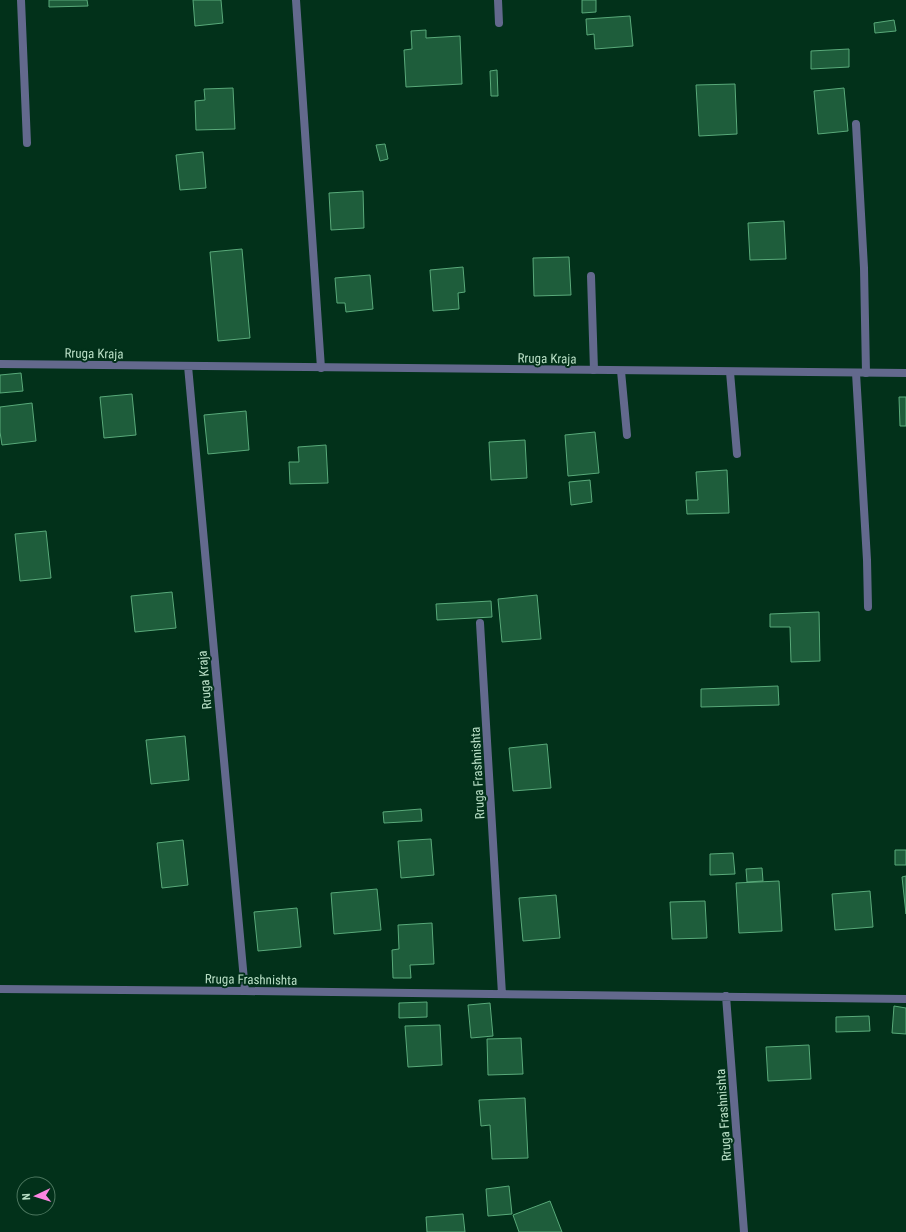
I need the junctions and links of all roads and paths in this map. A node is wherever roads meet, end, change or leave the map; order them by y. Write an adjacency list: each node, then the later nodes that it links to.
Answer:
1 (21, 0): 6 (street)
2 (296, 0): 10 (street)
3 (498, 0): 4 (street)
4 (499, 24)
5 (856, 124): 15 (street)
6 (27, 143)
7 (591, 276): 11 (street)
8 (0, 364): 9 (street, Rruga Kraja)
9 (188, 366): 10 (street, Rruga Kraja); 22 (street, Rruga Kraja)
10 (322, 368): 11 (street, Rruga Kraja)
11 (594, 370): 12 (street, Rruga Kraja)
12 (621, 370): 13 (street, Rruga Kraja); 17 (street)
13 (730, 372): 14 (street, Rruga Kraja); 18 (street)
14 (856, 373): 15 (street, Rruga Kraja); 19 (street)
15 (866, 373): 16 (street, Rruga Kraja)
16 (906, 373)
17 (627, 435)
18 (737, 454)
19 (868, 607)
20 (480, 623): 23 (street, Rruga Frashnishta)
21 (0, 989): 22 (street, Rruga Frashnishta)
22 (245, 991): 23 (street, Rruga Frashnishta)
23 (502, 994): 24 (street, Rruga Frashnishta)
24 (726, 996): 25 (street, Rruga Frashnishta); 26 (street, Rruga Frashnishta)
25 (906, 999)
26 (744, 1232)

